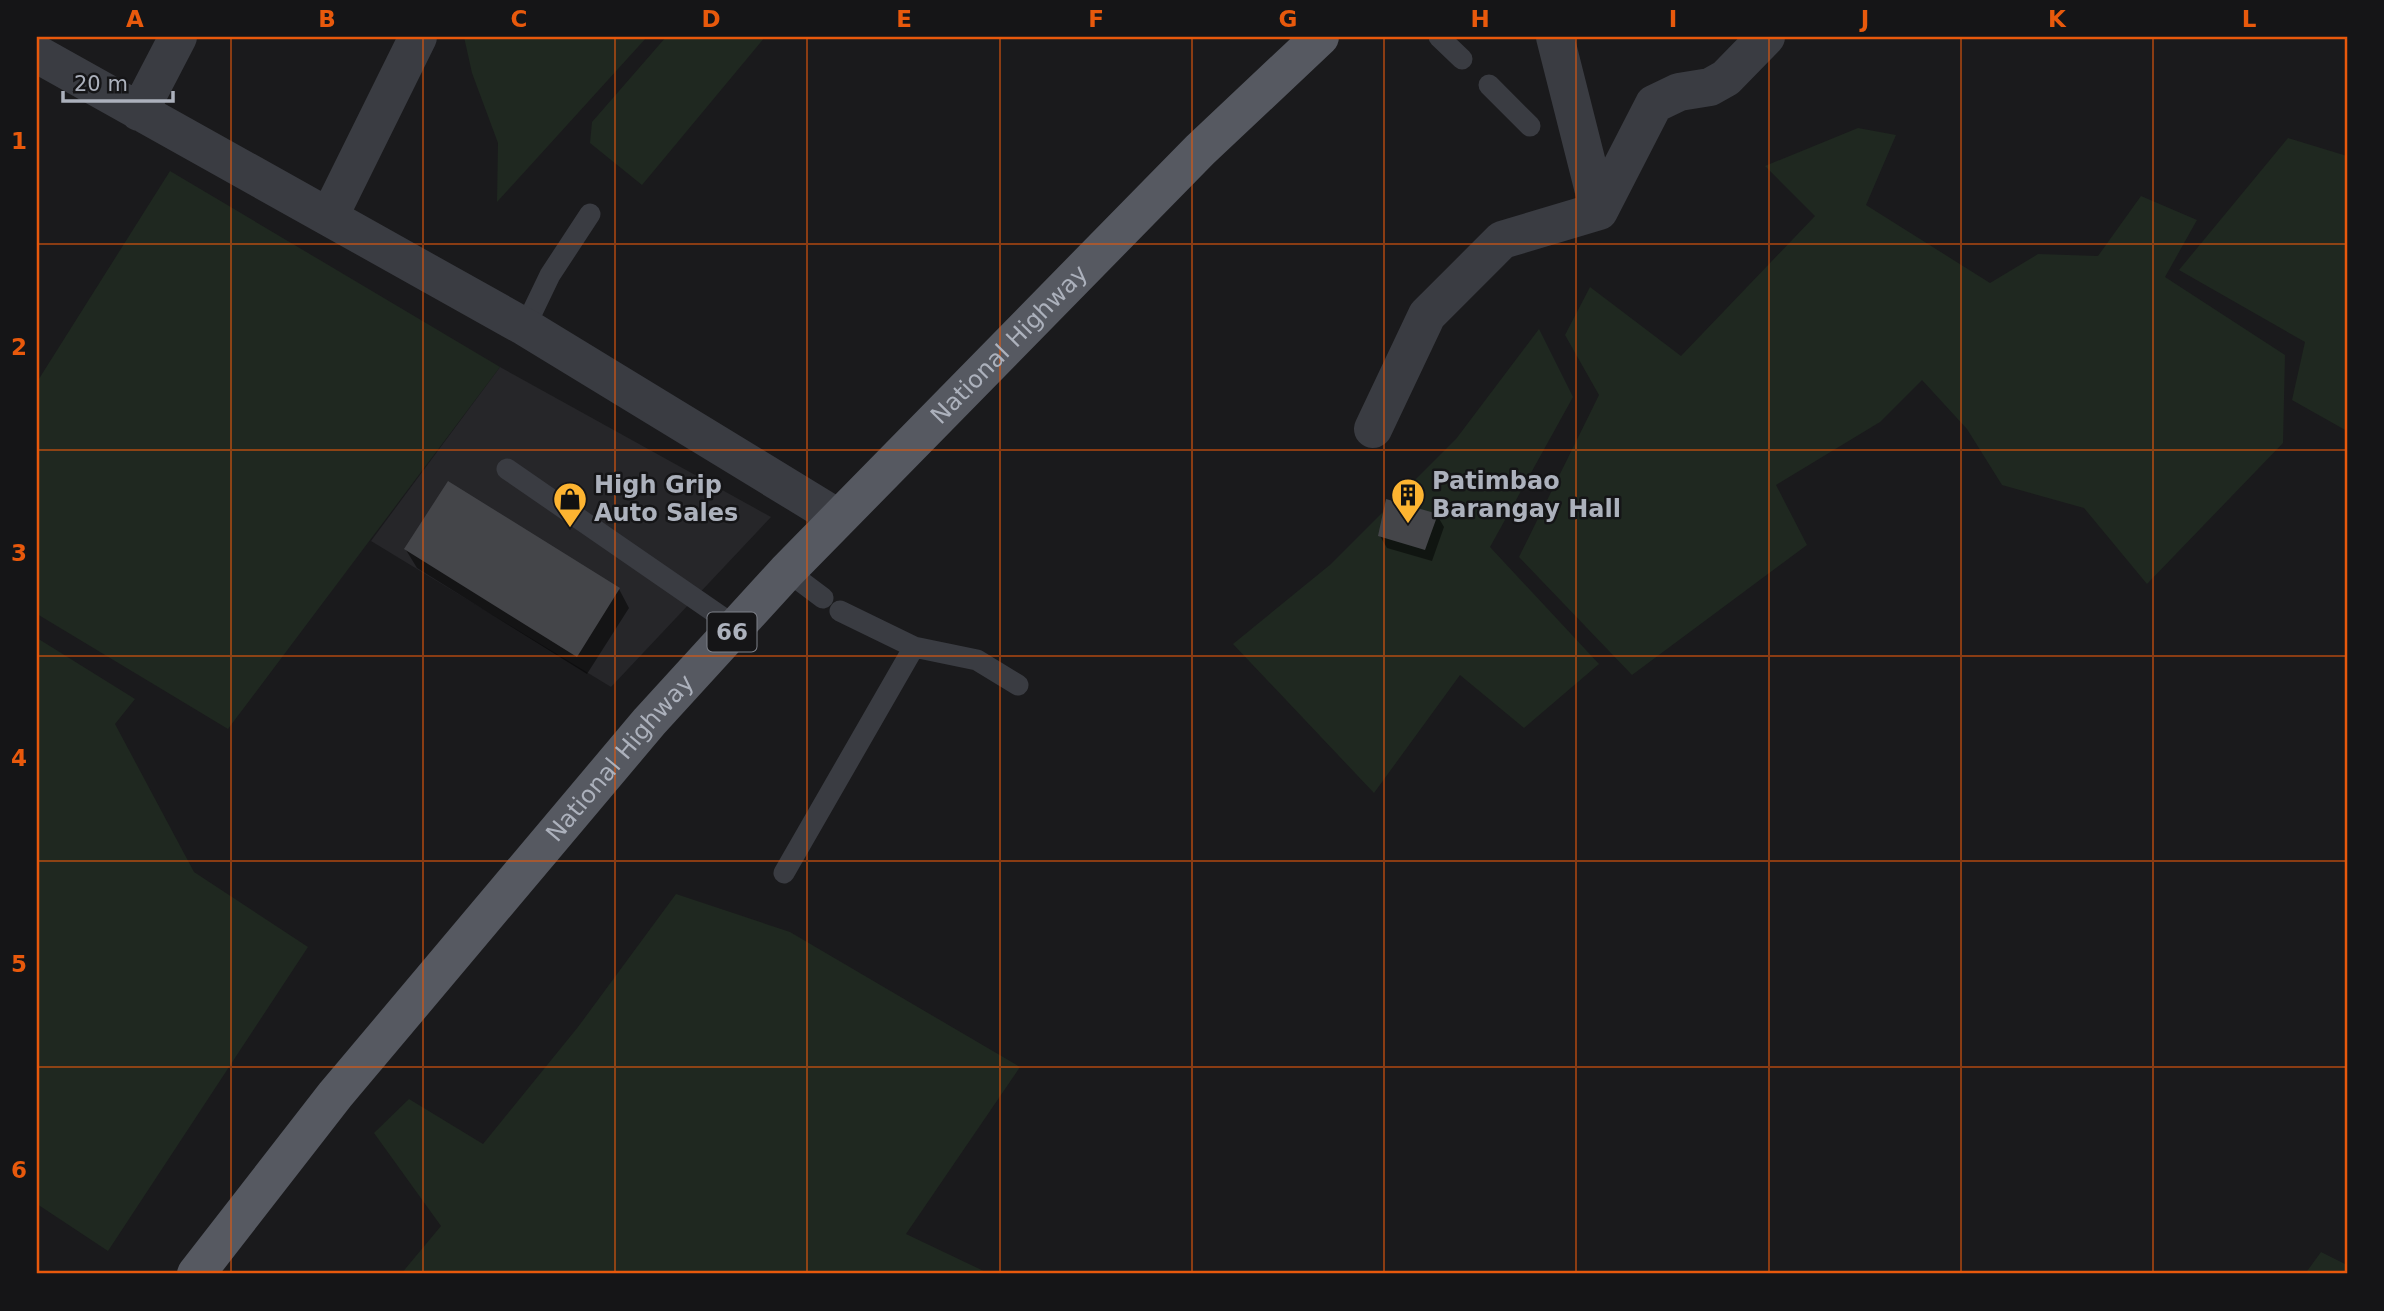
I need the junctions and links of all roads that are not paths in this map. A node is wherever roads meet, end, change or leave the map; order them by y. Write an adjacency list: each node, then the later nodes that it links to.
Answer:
1 (178, 37): 10 (street)
2 (418, 37): 14 (street)
3 (1320, 37): 18 (main road, National Highway / 66)
4 (1439, 37): 8 (lane)
5 (1555, 37): 12 (street)
6 (1766, 37): 12 (street)
7 (37, 54): 10 (street)
8 (1462, 59)
9 (1489, 85): 11 (lane)
10 (139, 112): 14 (street)
11 (1530, 126)
12 (1598, 211): 16 (street)
13 (590, 214): 15 (lane)
14 (329, 217): 15 (street)
15 (525, 327): 18 (street)
16 (1373, 429)
17 (507, 469): 22 (lane)
18 (838, 518): 19 (main road, National Highway / 66)
19 (787, 571): 20 (lane); 22 (main road, National Highway / 66)
20 (823, 598)
21 (840, 611): 23 (lane)
22 (736, 627): 26 (main road, National Highway / 66)
23 (914, 647): 24 (lane); 25 (lane)
24 (1018, 685)
25 (784, 873)
26 (196, 1274)

